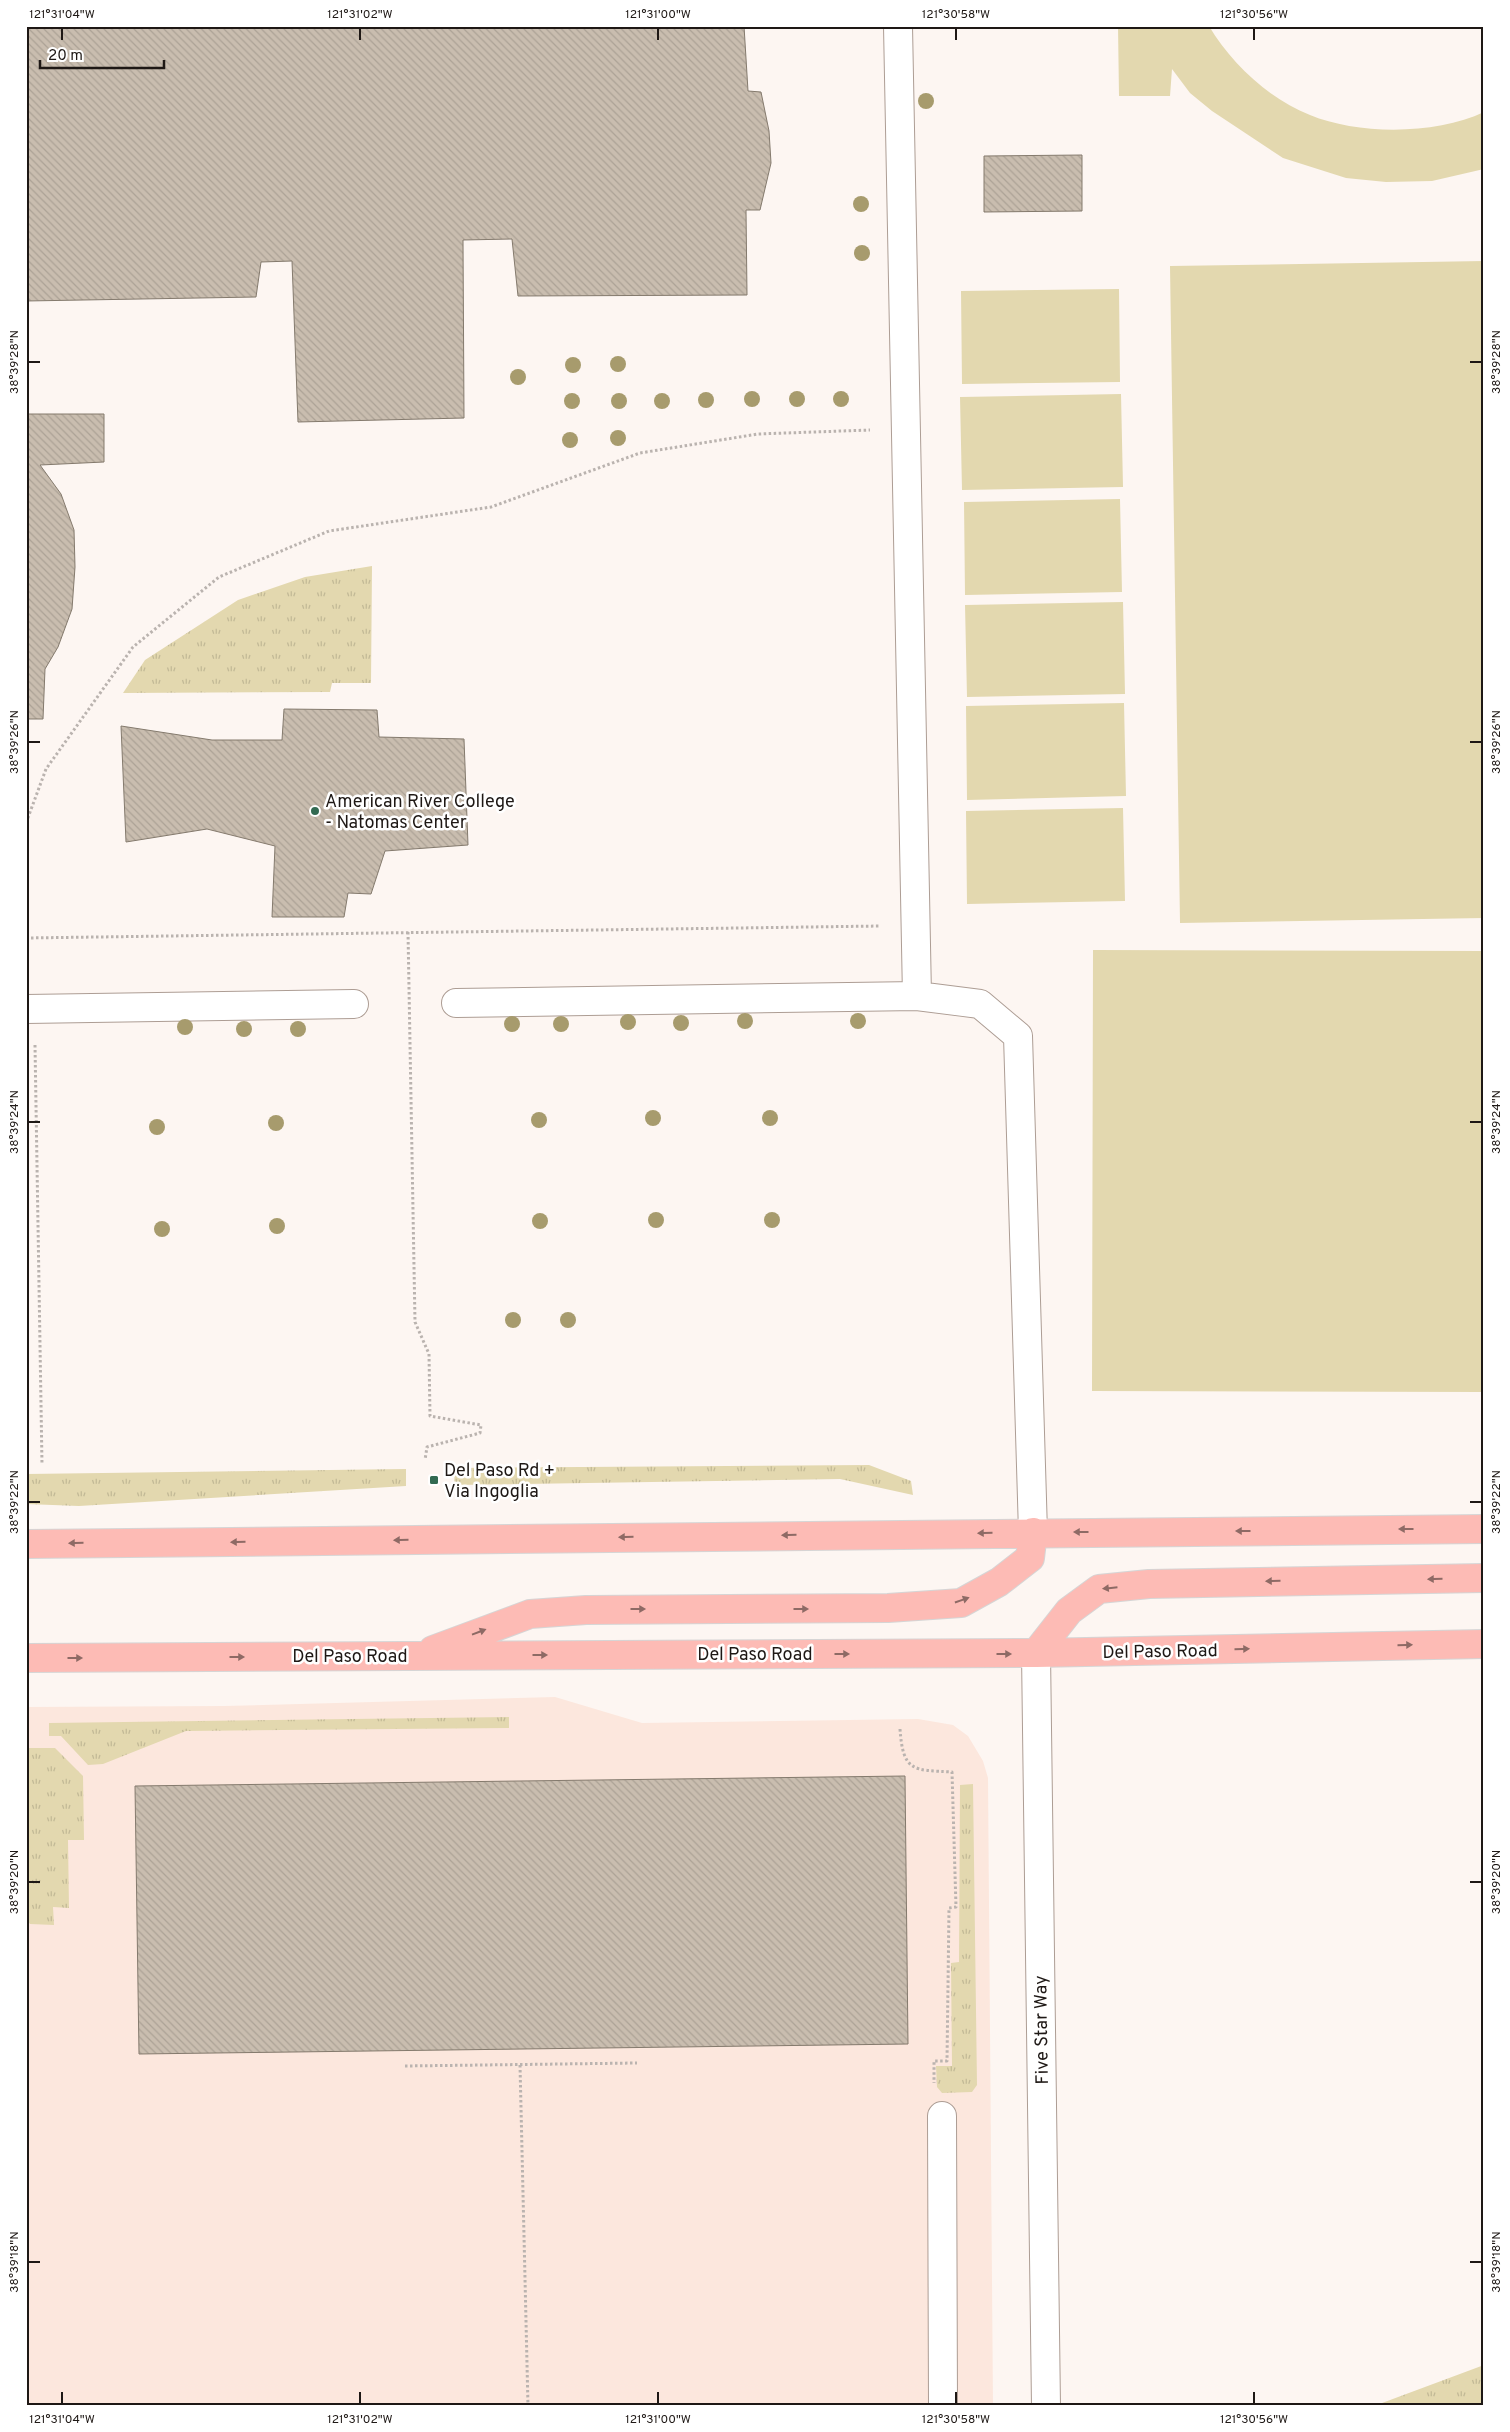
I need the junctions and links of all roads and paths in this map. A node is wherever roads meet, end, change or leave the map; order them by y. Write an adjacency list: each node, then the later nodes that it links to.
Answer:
1 (898, 26): 2 (street)
2 (905, 429): 3 (path); 4 (street)
3 (26, 823)
4 (916, 926): 5 (path); 7 (street)
5 (408, 932): 6 (path); 11 (path)
6 (26, 938)
7 (917, 996): 8 (street); 14 (street)
8 (456, 1003)
9 (354, 1004): 10 (street)
10 (30, 1008): 12 (path)
11 (426, 1460)
12 (42, 1464)
13 (1484, 1529): 14 (main road, one-way to 14)
14 (1033, 1532): 15 (main road, one-way to 15); 19 (main road, one-way to 14)
15 (26, 1544)
16 (1484, 1578): 18 (main road, one-way to 18)
17 (1484, 1644): 18 (main road, Del Paso Road, one-way to 17)
18 (1036, 1653): 19 (main road, Del Paso Road, one-way to 18); 29 (street, Five Star Way)
19 (417, 1656): 20 (main road, Del Paso Road, one-way to 19)
20 (26, 1658)
21 (900, 1729): 25 (path)
22 (637, 2062): 23 (path)
23 (520, 2065): 24 (path); 27 (path)
24 (404, 2066)
25 (934, 2088)
26 (942, 2116): 28 (street)
27 (528, 2406)
28 (943, 2406)
29 (1046, 2406)

